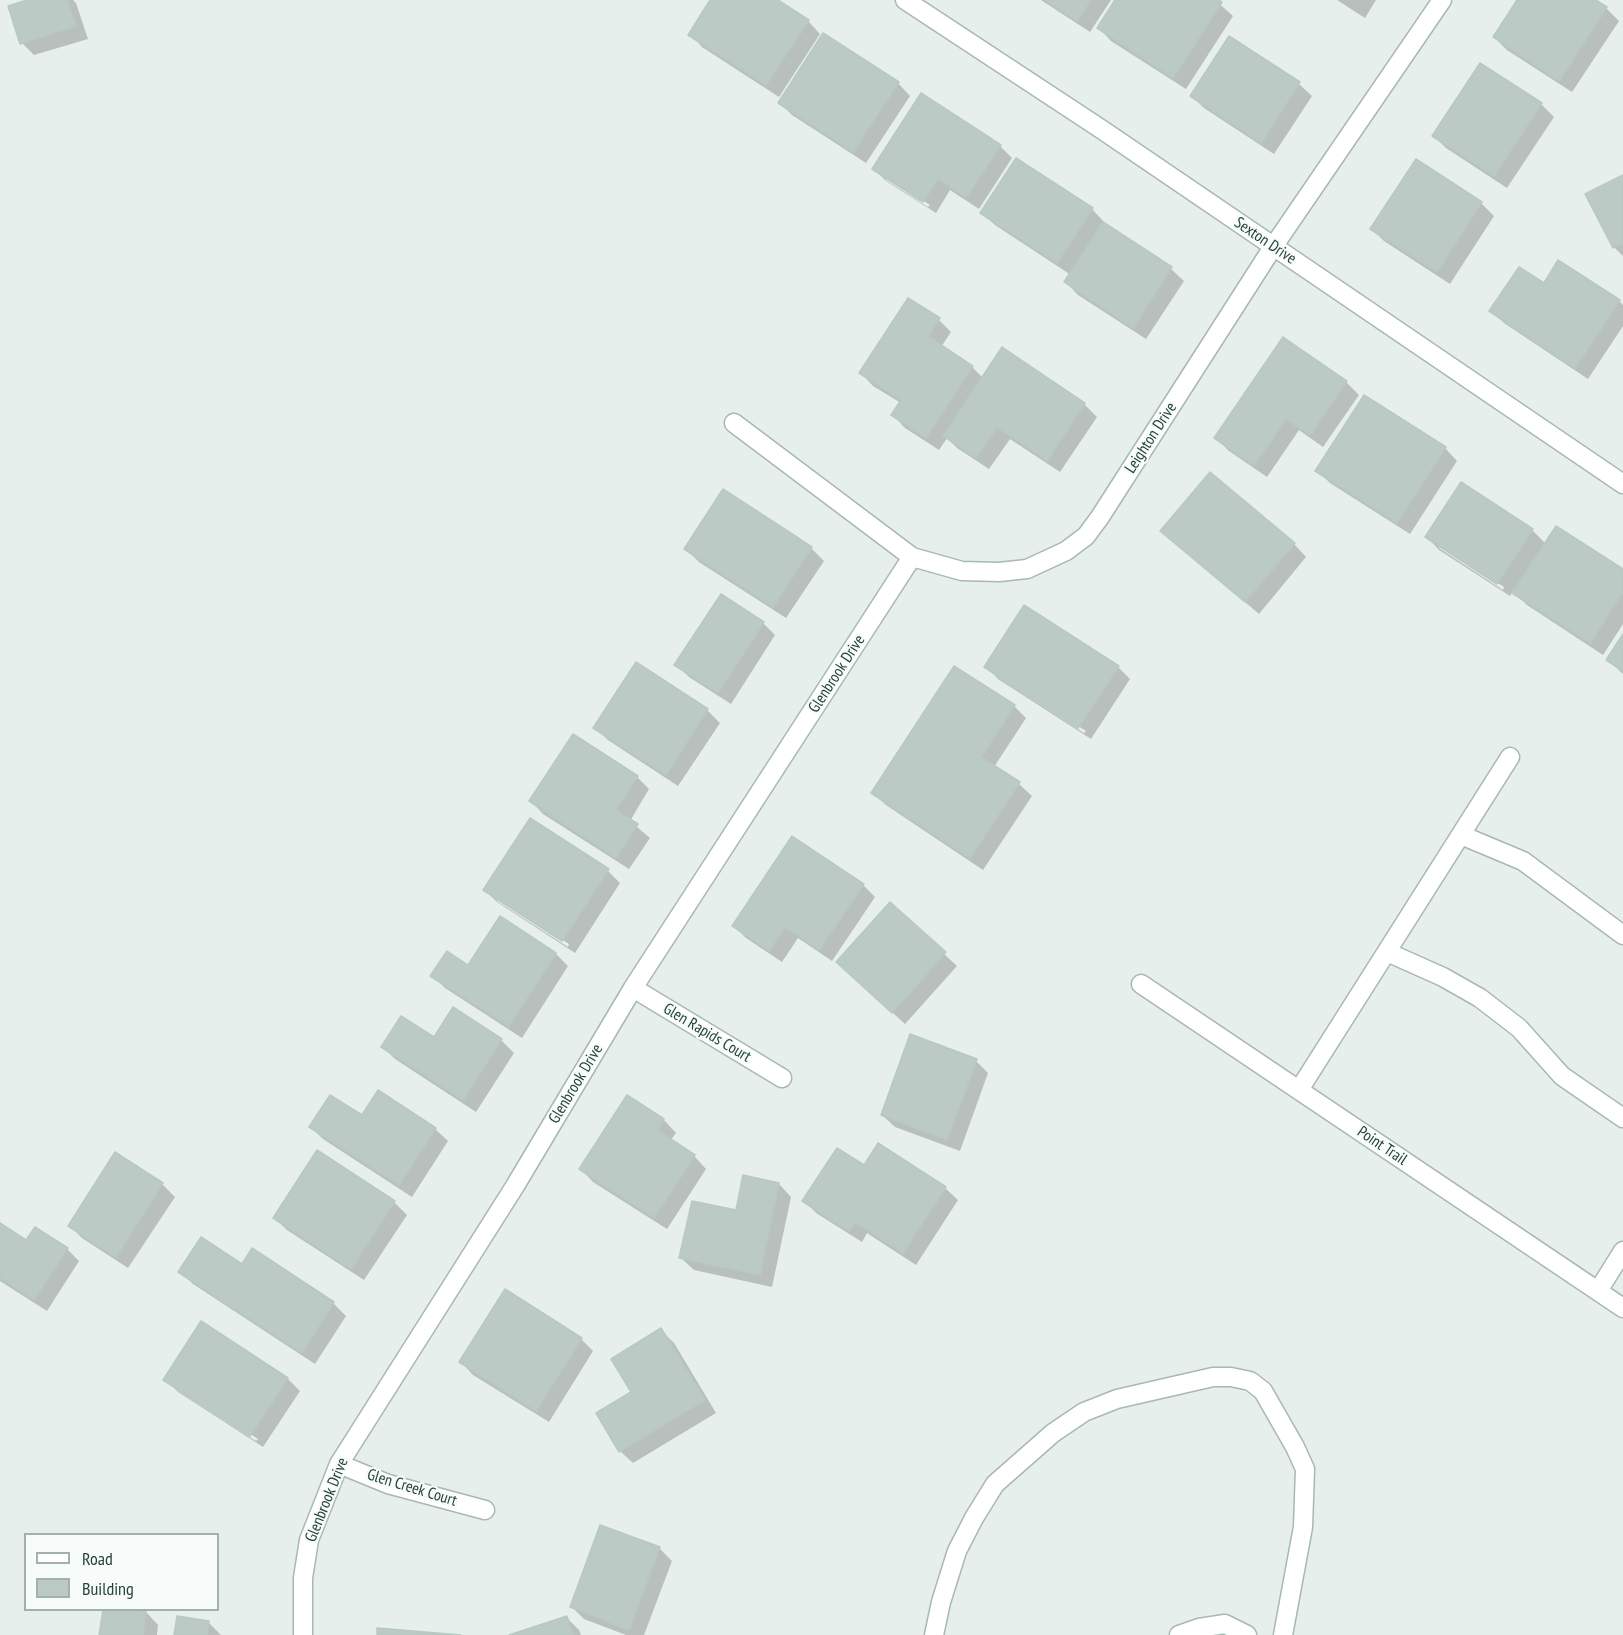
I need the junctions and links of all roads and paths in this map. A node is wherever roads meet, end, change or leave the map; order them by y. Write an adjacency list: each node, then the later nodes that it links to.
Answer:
1 (905, 0): 3 (street, Sexton Drive)
2 (1442, 0): 3 (street, Leighton Drive)
3 (1273, 247): 5 (street, Sexton Drive); 6 (street, Leighton Drive)
4 (734, 423): 6 (street, Leighton Drive)
5 (1623, 484)
6 (912, 557): 12 (street, Glenbrook Drive)
7 (1510, 757): 8 (street)
8 (1461, 835): 9 (street); 10 (street)
9 (1623, 935)
10 (1387, 952): 14 (street); 15 (street)
11 (1141, 984): 14 (street, Point Trail)
12 (633, 988): 13 (street, Glen Rapids Court); 19 (street, Glenbrook Drive)
13 (782, 1078)
14 (1299, 1090): 17 (street, Point Trail)
15 (1623, 1118)
16 (1623, 1251): 17 (street)
17 (1598, 1291): 18 (street, Point Trail)
18 (1623, 1308)
19 (339, 1464): 20 (street, Glen Creek Court); 21 (street, Glenbrook Drive)
20 (485, 1510)
21 (303, 1635)
22 (934, 1635): 25 (street)
23 (1179, 1635): 24 (street)
24 (1247, 1635)
25 (1283, 1635)

